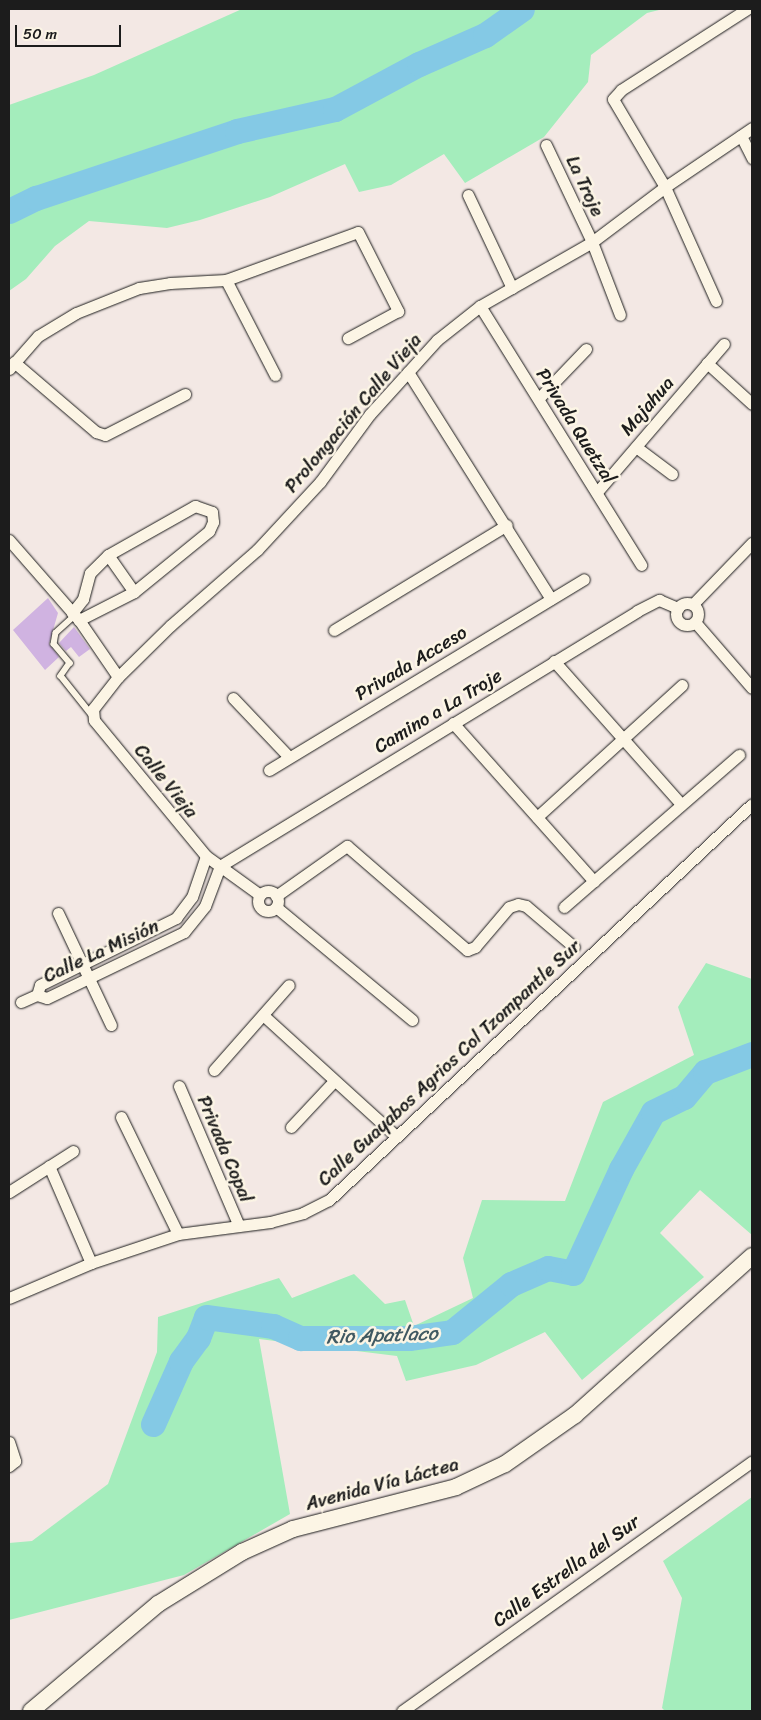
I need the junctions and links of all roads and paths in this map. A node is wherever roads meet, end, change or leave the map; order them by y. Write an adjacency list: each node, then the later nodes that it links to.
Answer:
1 (747, 9): 6 (street)
2 (752, 128): 3 (street, Prolongación Calle Vieja)
3 (741, 136): 5 (street); 6 (street, Prolongación Calle Vieja)
4 (546, 144): 8 (street, La Troje)
5 (752, 158)
6 (666, 186): 8 (street, Prolongación Calle Vieja); 11 (street)
7 (468, 195): 10 (street)
8 (592, 242): 10 (street, Prolongación Calle Vieja); 13 (street, La Troje)
9 (226, 280): 14 (street); 18 (street); 20 (street)
10 (512, 288): 12 (street, Prolongación Calle Vieja)
11 (716, 301)
12 (480, 306): 19 (street, Prolongación Calle Vieja); 22 (street, Privada Quetzal)
13 (620, 314)
14 (348, 338)
15 (724, 344): 17 (street, Majahua)
16 (586, 349): 22 (street)
17 (708, 363): 23 (street); 24 (street, Majahua)
18 (11, 366): 21 (street)
19 (408, 372): 27 (street); 41 (street, Prolongación Calle Vieja)
20 (275, 375)
21 (186, 394)
22 (539, 398): 26 (street, Privada Quetzal)
23 (752, 404)
24 (636, 446): 25 (street); 26 (street, Majahua)
25 (672, 474)
26 (597, 492): 31 (street, Privada Quetzal)
27 (507, 525): 34 (street); 39 (street)
28 (9, 540): 37 (street)
29 (752, 544): 35 (street)
30 (108, 555): 33 (street); 33 (street); 37 (street)
31 (641, 565)
32 (584, 579): 34 (street, Privada Acceso)
33 (134, 592): 37 (street)
34 (552, 599): 49 (street, Privada Acceso)
35 (693, 604): 36 (street); 38 (street)
36 (678, 608): 38 (street); 40 (street, Camino a La Troje)
37 (75, 616): 41 (street); 45 (lane)
38 (695, 622): 43 (street)
39 (334, 630)
40 (554, 660): 46 (street, Camino a La Troje); 47 (street)
41 (118, 677): 45 (street, Prolongación Calle Vieja)
42 (682, 685): 47 (street)
43 (752, 688)
44 (233, 698): 49 (street)
45 (92, 715): 54 (street, Calle Vieja)
46 (452, 723): 53 (street); 55 (street, Camino a La Troje)
47 (623, 739): 51 (street); 53 (street)
48 (738, 755): 51 (street)
49 (289, 757): 50 (street, Privada Acceso)
50 (269, 770)
51 (680, 804): 56 (street)
52 (752, 804): 77 (street, Calle Guayabos Agrios Col Tzompantle Sur)
53 (537, 817): 56 (street)
54 (206, 856): 55 (street, Calle Vieja); 59 (street)
55 (220, 866): 57 (street, Calle Vieja); 62 (street, Calle La Misión)
56 (594, 881): 60 (street)
57 (260, 895): 58 (street); 58 (street, Calle Vieja)
58 (276, 901): 63 (street); 70 (street)
59 (187, 907): 62 (street); 64 (street, Calle La Misión)
60 (564, 907)
61 (58, 913): 64 (street)
62 (198, 917): 65 (street, Calle La Misión)
63 (574, 947)
64 (82, 963): 65 (street); 67 (street, Calle La Misión)
65 (89, 978): 67 (street, Calle La Misión); 71 (street)
66 (289, 985): 69 (street)
67 (37, 995): 68 (street)
68 (22, 1002)
69 (263, 1015): 72 (street); 73 (street)
70 (412, 1020)
71 (111, 1025)
72 (214, 1070)
73 (334, 1081): 76 (street); 77 (street)
74 (179, 1086): 81 (street, Privada Copal)
75 (121, 1118): 82 (street)
76 (291, 1127)
77 (397, 1137): 81 (street, Calle Guayabos Agrios Col Tzompantle Sur)
78 (73, 1151): 79 (street)
79 (49, 1166): 80 (street); 84 (street)
80 (9, 1192)
81 (239, 1226): 82 (street, Calle Guayabos Agrios Col Tzompantle Sur)
82 (178, 1234): 84 (street, Calle Guayabos Agrios Col Tzompantle Sur)
83 (752, 1256): 89 (street, Avenida Vía Láctea)
84 (91, 1263): 85 (street, Calle Guayabos Agrios Col Tzompantle Sur)
85 (9, 1298)
86 (9, 1442): 88 (street)
87 (752, 1461): 90 (street, Calle Estrella del Sur)
88 (9, 1466)
89 (31, 1711)
90 (402, 1711)

